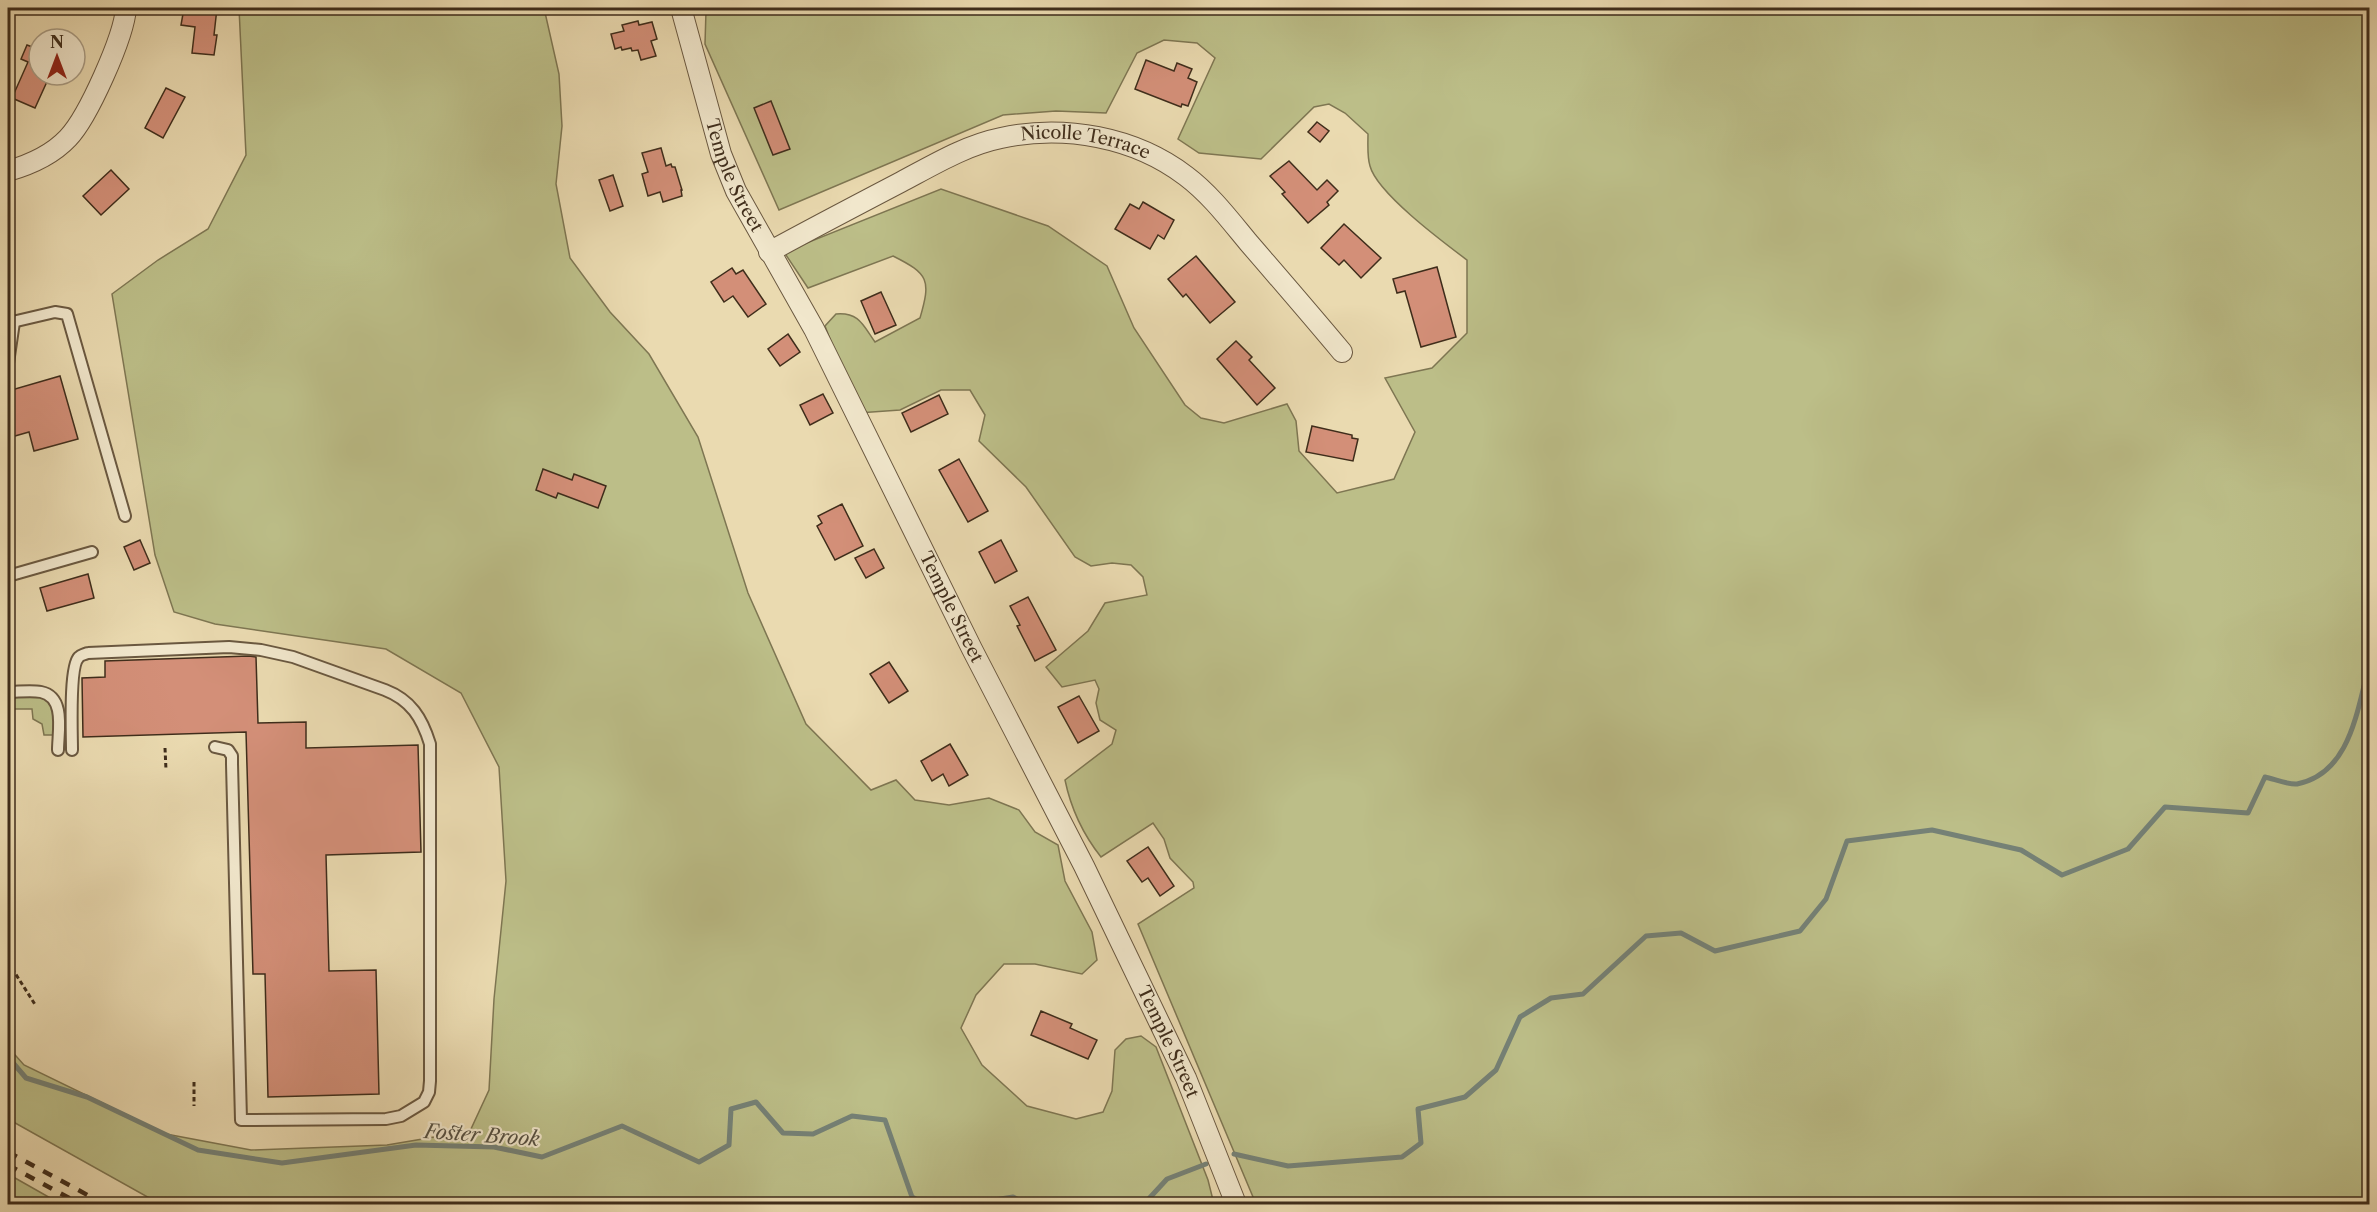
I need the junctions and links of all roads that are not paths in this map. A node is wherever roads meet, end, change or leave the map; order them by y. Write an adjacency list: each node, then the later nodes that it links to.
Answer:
1 (126, 8): 3 (street)
2 (681, 8): 4 (street, Temple Street)
3 (8, 171)
4 (769, 252): 6 (street, Nicolle Terrace); 15 (street, Temple Street)
5 (11, 323): 7 (lane); 8 (lane)
6 (1342, 352)
7 (8, 363)
8 (125, 516)
9 (92, 552): 10 (lane)
10 (8, 576)
11 (8, 692): 13 (lane)
12 (215, 747): 14 (lane)
13 (58, 750)
14 (72, 750)
15 (1236, 1204)

